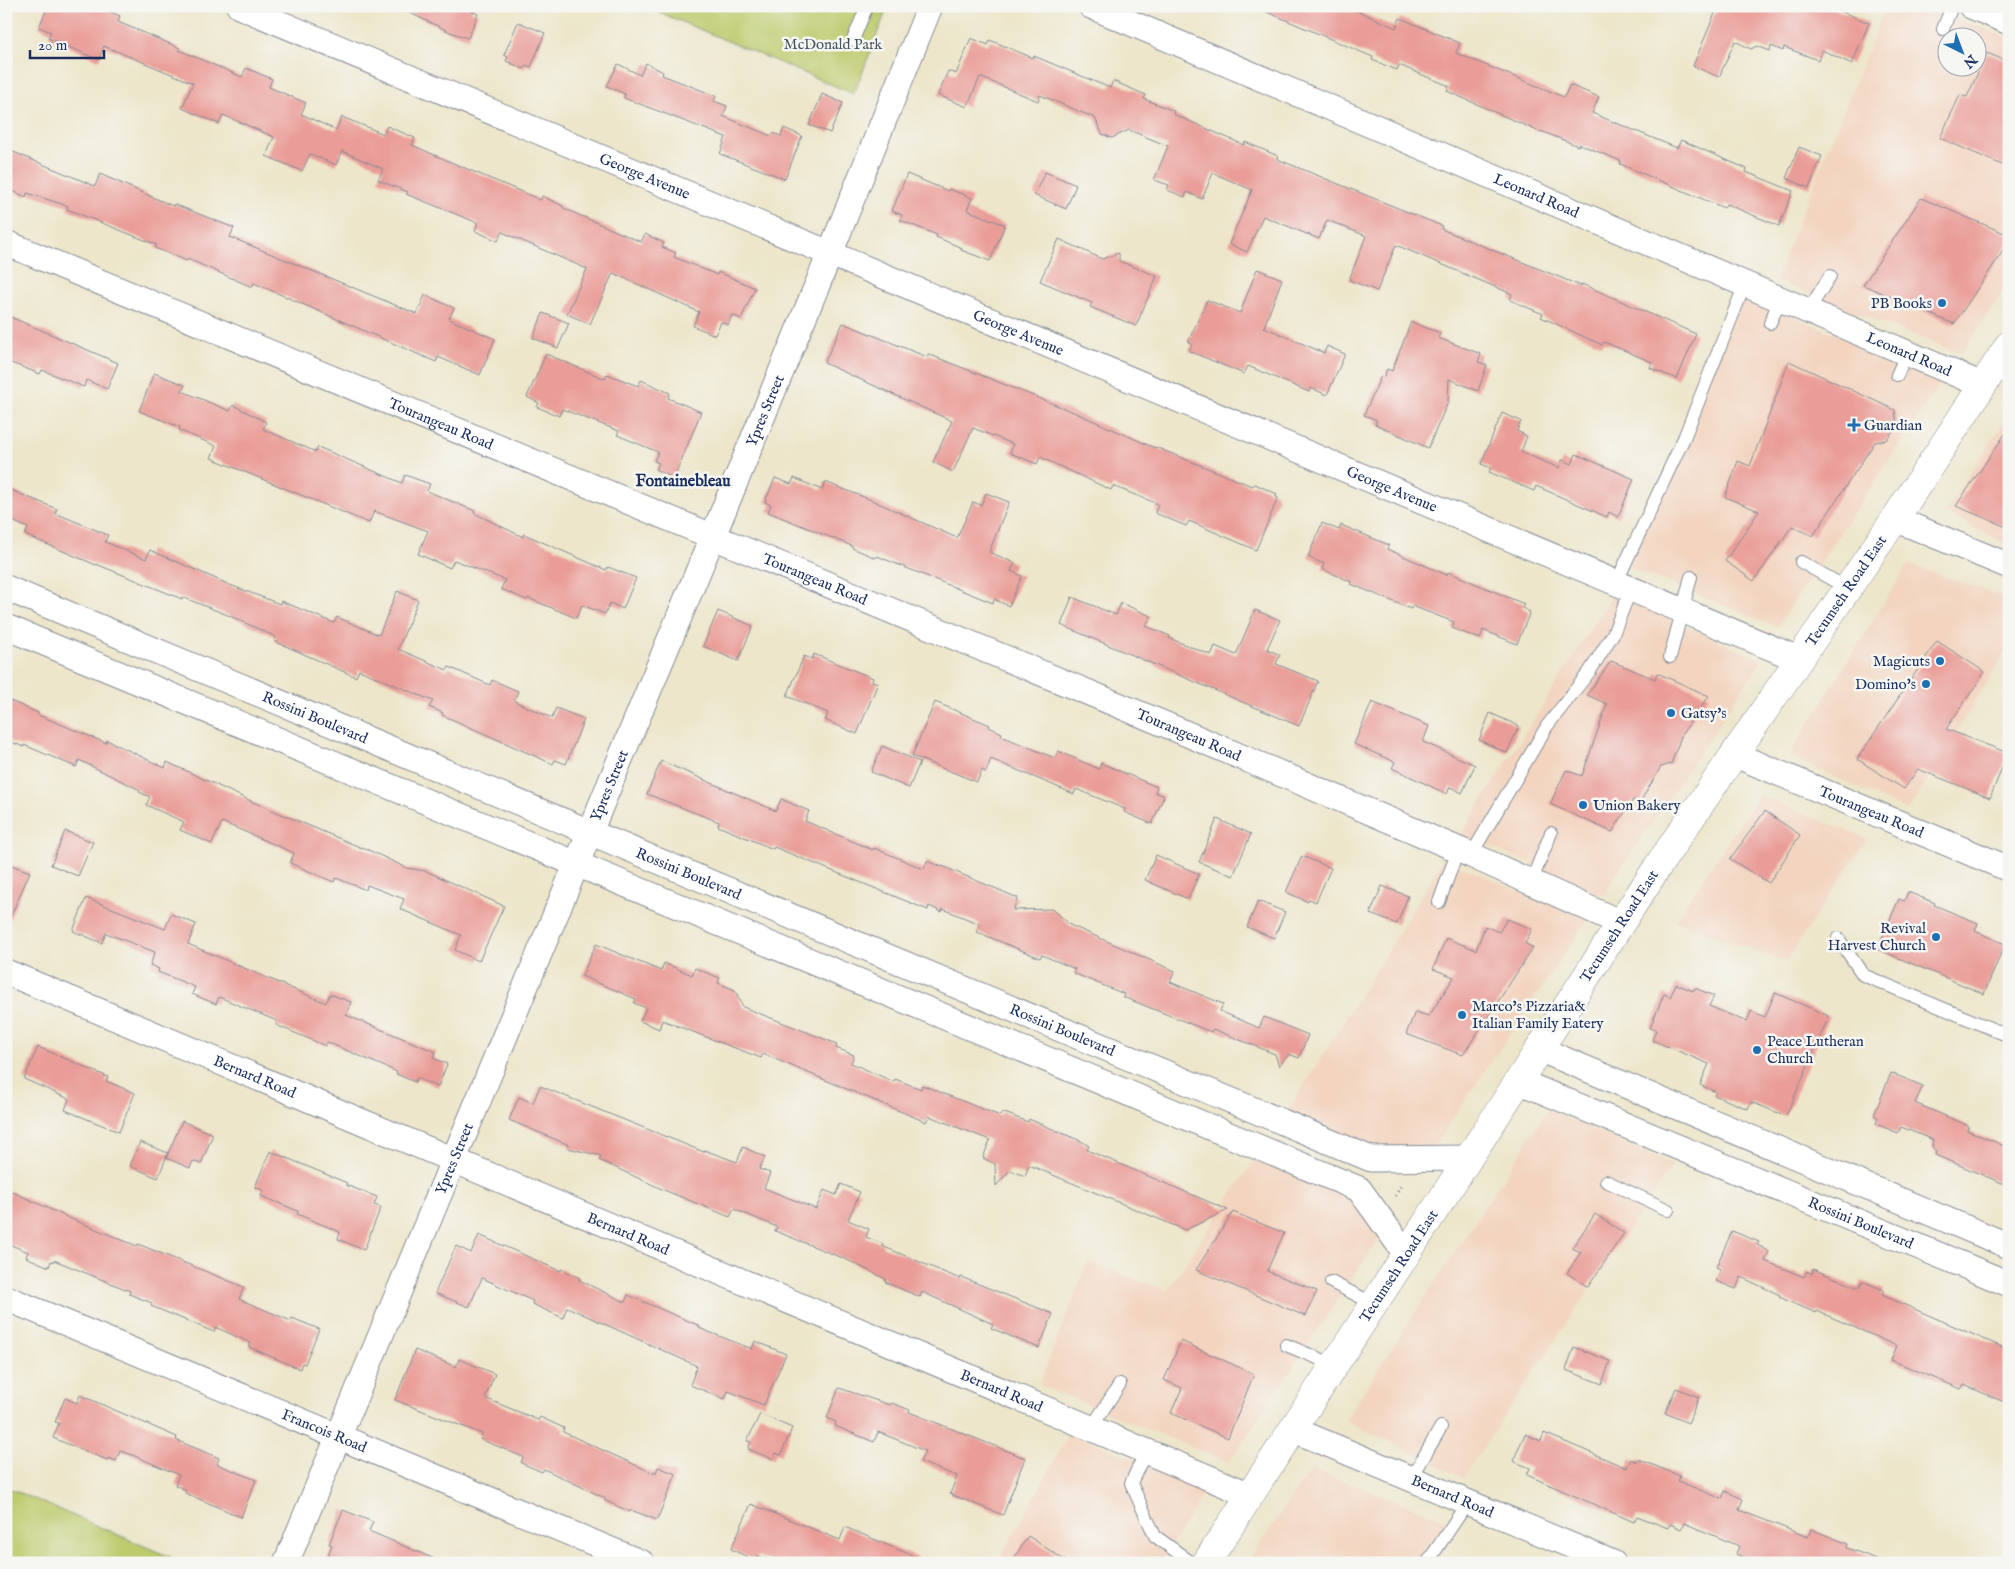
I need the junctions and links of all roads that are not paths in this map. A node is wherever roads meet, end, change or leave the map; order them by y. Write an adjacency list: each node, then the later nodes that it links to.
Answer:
1 (239, 6): 11 (street, George Avenue)
2 (867, 6): 9 (lane)
3 (930, 6): 11 (street, Ypres Street)
4 (1091, 6): 13 (street, Leonard Road)
5 (1952, 6): 8 (lane)
6 (1971, 6): 7 (street)
7 (2009, 22)
8 (1944, 28)
9 (853, 40)
10 (6, 244): 20 (street, Tourangeau Road)
11 (830, 254): 20 (street, Ypres Street); 24 (street, George Avenue)
12 (1830, 276): 15 (lane)
13 (1745, 284): 14 (street, Leonard Road); 24 (lane)
14 (1780, 299): 15 (street, Leonard Road); 16 (lane)
15 (1808, 311): 18 (street, Leonard Road)
16 (1770, 322)
17 (2009, 345): 18 (main road, Tecumseh Road East)
18 (1982, 385): 19 (main road, Tecumseh Road East)
19 (1895, 518): 22 (street); 26 (main road, Tecumseh Road East)
20 (712, 537): 32 (street, Ypres Street); 34 (street, Tourangeau Road)
21 (1801, 562): 26 (lane)
22 (2009, 566)
23 (1691, 576): 27 (lane)
24 (1623, 586): 27 (street, George Avenue); 34 (lane)
25 (6, 588): 32 (street, Rossini Boulevard)
26 (1847, 588): 30 (main road, Tecumseh Road East)
27 (1683, 611): 29 (lane); 30 (street, George Avenue)
28 (6, 627): 35 (street)
29 (1670, 657)
30 (1798, 659): 31 (main road, Tecumseh Road East)
31 (1733, 754): 36 (street, Tourangeau Road); 39 (main road, Tecumseh Road East)
32 (589, 831): 35 (street, Ypres Street); 47 (street, Rossini Boulevard)
33 (1551, 833): 37 (lane)
34 (1465, 852): 37 (street, Tourangeau Road); 38 (lane)
35 (576, 865): 48 (street, Ypres Street); 51 (street)
36 (2009, 869)
37 (1530, 882): 39 (street, Tourangeau Road)
38 (1439, 902)
39 (1621, 923): 43 (main road, Tecumseh Road East)
40 (1838, 938): 42 (lane)
41 (6, 972): 48 (street, Bernard Road)
42 (2009, 1036)
43 (1539, 1049): 44 (main road, Tecumseh Road East); 45 (street)
44 (1518, 1081): 46 (main road, Tecumseh Road East); 49 (street, Rossini Boulevard)
45 (1726, 1127): 49 (street); 53 (street)
46 (1468, 1158): 47 (street, Rossini Boulevard); 54 (main road, Tecumseh Road East)
47 (1372, 1159): 51 (street)
48 (453, 1160): 63 (street, Bernard Road); 65 (street, Ypres Street)
49 (1713, 1162): 56 (street, Rossini Boulevard)
50 (1606, 1181): 52 (lane)
51 (1359, 1189): 54 (street)
52 (1668, 1210)
53 (2009, 1246)
54 (1406, 1254): 58 (main road, Tecumseh Road East)
55 (1331, 1282): 58 (lane)
56 (2009, 1284)
57 (6, 1298): 65 (street, Francois Road)
58 (1374, 1304): 60 (main road, Tecumseh Road East)
59 (1286, 1345): 60 (lane)
60 (1334, 1365): 64 (main road, Tecumseh Road East)
61 (1120, 1384): 63 (lane)
62 (1441, 1427): 67 (lane)
63 (1091, 1428): 66 (street, Bernard Road)
64 (1292, 1429): 67 (street, Bernard Road); 68 (main road, Tecumseh Road East)
65 (338, 1437): 70 (street, Ypres Street); 71 (street, Francois Road)
66 (1146, 1452): 68 (street, Bernard Road); 72 (lane)
67 (1411, 1479): 69 (street, Bernard Road)
68 (1250, 1495): 73 (main road, Tecumseh Road East)
69 (1468, 1502): 74 (lane); 75 (street, Bernard Road)
70 (286, 1563)
71 (642, 1563)
72 (1192, 1563)
73 (1206, 1563)
74 (1427, 1563)
75 (1613, 1563)

